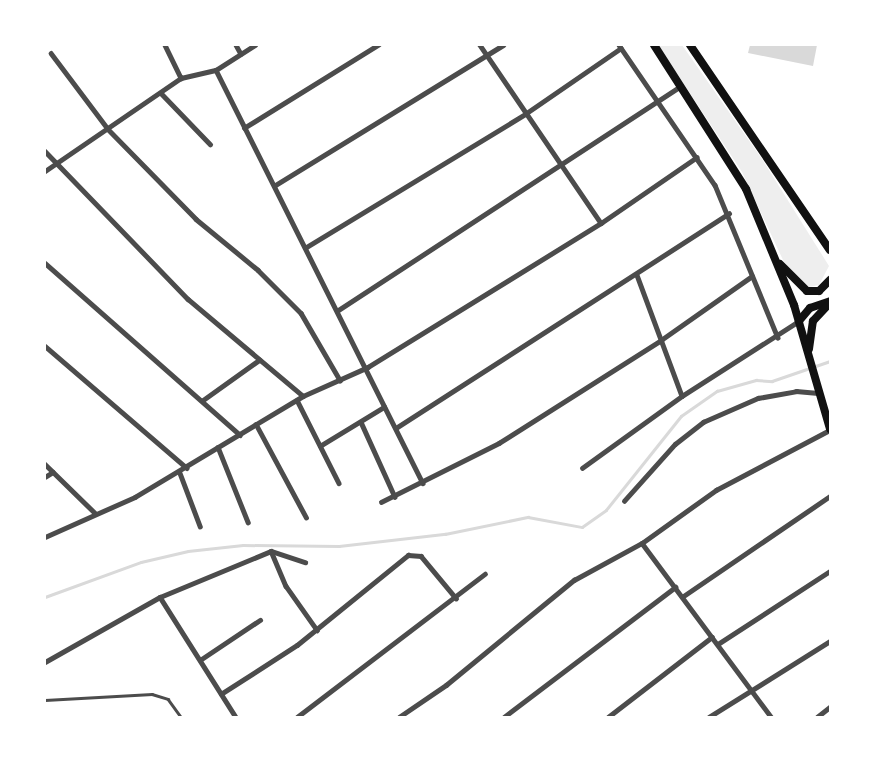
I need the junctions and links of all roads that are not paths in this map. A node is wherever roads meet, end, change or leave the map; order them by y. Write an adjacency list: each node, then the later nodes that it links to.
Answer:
1 (165, 45): 14 (street)
2 (236, 45): 11 (street)
3 (255, 45): 11 (street)
4 (378, 45): 19 (street)
5 (480, 45): 12 (street)
6 (503, 45): 12 (street)
7 (654, 45): 15 (highway)
8 (690, 45): 31 (highway)
9 (620, 47): 17 (street); 18 (street)
10 (51, 53): 20 (street)
11 (241, 54): 13 (street)
12 (487, 55): 18 (street); 27 (street)
13 (216, 70): 14 (street); 19 (street)
14 (181, 78): 16 (street)
15 (681, 86): 17 (street); 32 (highway)
16 (161, 93): 20 (street); 21 (street)
17 (658, 103): 23 (street); 25 (street)
18 (525, 114): 25 (street); 30 (street)
19 (244, 128): 27 (street)
20 (108, 129): 24 (street); 46 (street)
21 (210, 144)
22 (45, 151): 24 (street)
23 (697, 157): 28 (street); 29 (street)
24 (57, 164): 26 (street); 44 (street)
25 (563, 165): 29 (street); 38 (street)
26 (45, 171)
27 (274, 186): 30 (street)
28 (729, 212): 34 (street); 35 (street)
29 (601, 223): 45 (street)
30 (305, 248): 38 (street)
31 (830, 250)
32 (776, 259): 36 (highway); 39 (highway)
33 (45, 263): 50 (street)
34 (637, 275): 41 (street); 55 (street)
35 (752, 276): 40 (street); 41 (street)
36 (830, 280)
37 (830, 302): 39 (highway); 43 (highway)
38 (337, 312): 45 (street)
39 (799, 321): 40 (street); 43 (highway)
40 (778, 338): 49 (street)
41 (661, 340): 49 (street); 67 (street)
42 (45, 346): 61 (street)
43 (808, 353): 47 (highway)
44 (259, 360): 48 (street); 50 (street)
45 (368, 367): 46 (street); 52 (street)
46 (340, 380): 48 (street)
47 (818, 393): 56 (highway); 70 (street)
48 (303, 396): 51 (street)
49 (682, 396): 62 (street)
50 (203, 400): 57 (street)
51 (297, 400): 54 (street); 58 (street)
52 (384, 407): 53 (street); 55 (street)
53 (361, 422): 58 (street); 69 (street)
54 (256, 424): 57 (street); 73 (street)
55 (396, 428): 67 (street)
56 (830, 429): 77 (street)
57 (240, 435): 59 (street)
58 (320, 446): 66 (street)
59 (218, 448): 61 (street); 74 (street)
60 (45, 464): 63 (street)
61 (187, 468): 64 (street)
62 (582, 468)
63 (53, 472): 65 (street); 72 (street)
64 (180, 473): 72 (street); 75 (street)
65 (45, 477)
66 (339, 483)
67 (423, 483): 69 (street)
68 (830, 496): 84 (street)
69 (395, 497): 71 (street)
70 (624, 501)
71 (381, 502)
72 (95, 513): 76 (street)
73 (306, 517)
74 (248, 522)
75 (200, 526)
76 (45, 537)
77 (642, 543): 82 (street); 100 (street)
78 (271, 551): 79 (street); 83 (street); 87 (street)
79 (305, 562)
80 (830, 571): 90 (street)
81 (485, 574): 85 (street)
82 (675, 587): 84 (street); 101 (street)
83 (160, 597): 91 (street); 92 (street)
84 (682, 597): 88 (street)
85 (456, 598): 87 (street); 99 (street)
86 (260, 620): 91 (street)
87 (317, 630): 94 (street)
88 (712, 636): 90 (street); 102 (street)
89 (830, 641): 93 (street)
90 (718, 644): 93 (street)
91 (200, 660): 94 (street)
92 (45, 662)
93 (750, 689): 103 (street); 104 (street)
94 (221, 694): 98 (street)
95 (45, 700): 97 (lane)
96 (830, 708): 105 (street)
97 (181, 717)
98 (236, 717)
99 (297, 717)
100 (399, 717)
101 (504, 717)
102 (608, 717)
103 (709, 717)
104 (770, 717)
105 (817, 717)

